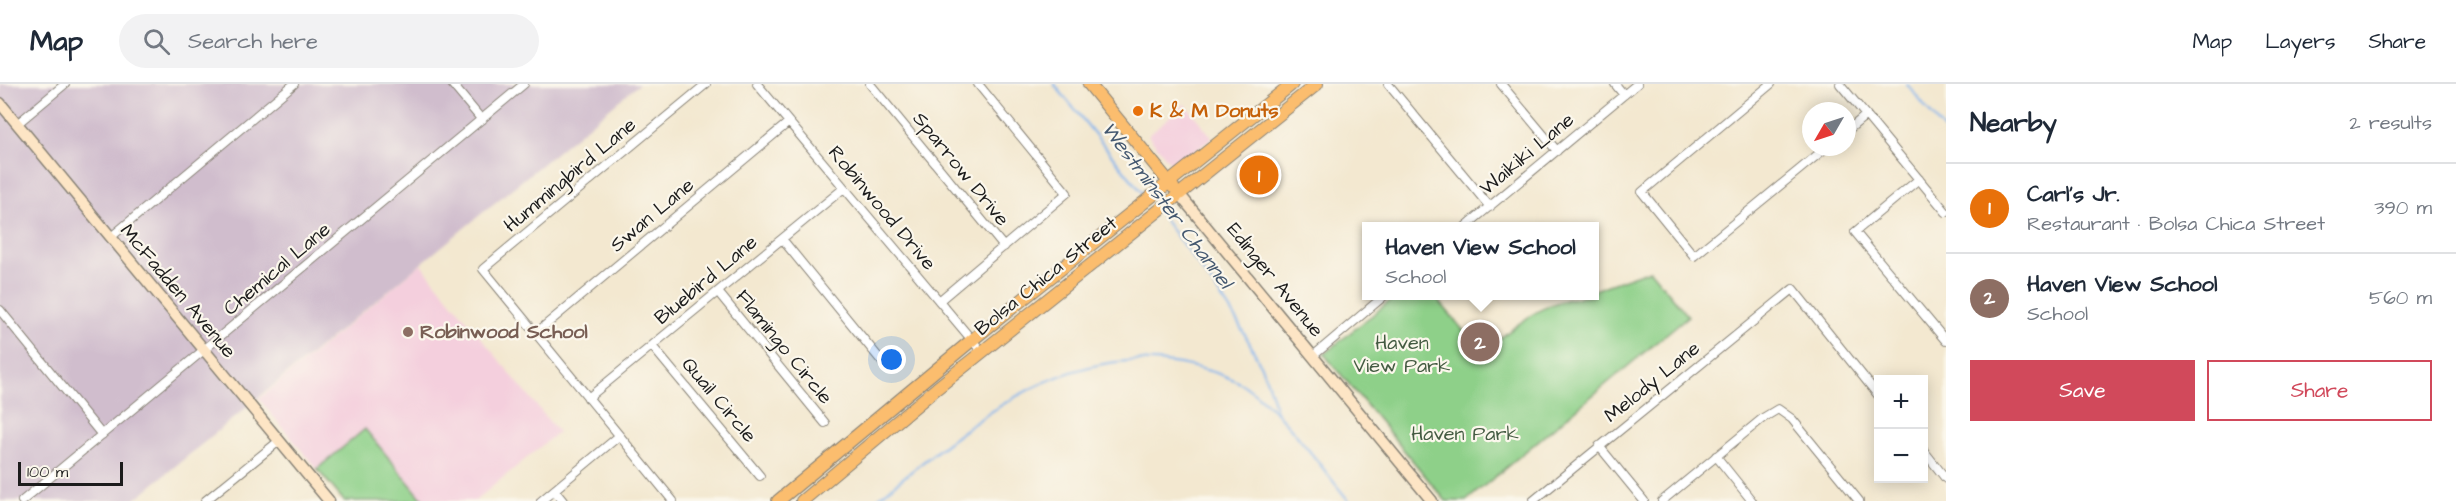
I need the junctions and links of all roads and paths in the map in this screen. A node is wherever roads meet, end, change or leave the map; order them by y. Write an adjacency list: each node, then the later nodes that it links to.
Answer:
1 (65, 84): 25 (street)
2 (294, 84): 36 (street)
3 (452, 84): 22 (street)
4 (524, 84): 22 (street, Chemical Lane)
5 (706, 84): 43 (street, Hummingbird Lane)
6 (757, 84): 23 (street, Robinwood Drive)
7 (870, 84): 38 (street, Sparrow Drive)
8 (978, 84): 38 (street)
9 (1089, 84): 30 (main road, Edinger Avenue)
10 (1292, 84): 20 (main road, Bolsa Chica Street)
11 (1317, 84): 24 (main road, Bolsa Chica Street)
12 (1388, 84): 33 (street)
13 (1501, 84): 27 (street)
14 (1615, 84): 18 (street)
15 (1637, 84): 18 (street, Waikiki Lane)
16 (1771, 84): 28 (street)
17 (1840, 84): 21 (street)
18 (1624, 95): 27 (street, Waikiki Lane)
19 (0, 103): 25 (street, McFadden Avenue)
20 (1259, 110): 24 (main road); 30 (main road, Bolsa Chica Street)
21 (1866, 116): 26 (street); 29 (street)
22 (482, 120): 47 (street, Chemical Lane)
23 (789, 122): 31 (street, Robinwood Drive); 43 (street, Swan Lane)
24 (1270, 123): 32 (main road, Bolsa Chica Street)
25 (17, 124): 36 (street, McFadden Avenue)
26 (1856, 124)
27 (1557, 151): 33 (street, Waikiki Lane)
28 (1816, 156)
29 (1919, 179): 34 (street); 45 (street)
30 (1169, 182): 32 (main road, Edinger Avenue); 44 (main road, Bolsa Chica Street)
31 (844, 188): 37 (street, Bluebird Lane); 41 (street, Robinwood Drive)
32 (1180, 195): 48 (main road, Bolsa Chica Street); 49 (street, Edinger Avenue)
33 (1490, 207): 35 (street, Waikiki Lane)
34 (1946, 212)
35 (1471, 222)
36 (111, 237): 47 (street, McFadden Avenue)
37 (782, 239): 39 (street, Bluebird Lane); 50 (street)
38 (1004, 247): 41 (street)
39 (718, 292): 46 (street, Bluebird Lane); 53 (street, Flamingo Circle)
40 (1379, 300): 49 (street)
41 (939, 301): 44 (street, Robinwood Drive)
42 (0, 310): 54 (street)
43 (536, 333): 52 (street)
44 (972, 340): 48 (street, Robinwood Drive); 69 (main road, Bolsa Chica Street)
45 (1946, 341)
46 (652, 346): 52 (street, Bluebird Lane); 60 (street, Quail Circle)
47 (204, 351): 54 (street, Chemical Lane); 56 (street, McFadden Avenue)
48 (982, 352): 70 (main road, Bolsa Chica Street)
49 (1313, 356): 71 (street, Edinger Avenue)
50 (888, 369)
51 (1874, 390): 57 (street, Melody Lane)
52 (588, 398): 55 (street)
53 (825, 423)
54 (102, 435): 63 (street, Chemical Lane)
55 (619, 436): 62 (street); 68 (street)
56 (279, 441): 64 (street); 65 (street, McFadden Avenue)
57 (1599, 446): 72 (street, Melody Lane); 73 (street)
58 (1716, 456): 74 (street); 75 (street); 76 (street)
59 (1928, 457): 61 (street)
60 (760, 476)
61 (1946, 479)
62 (554, 490): 66 (street); 67 (street)
63 (22, 501)
64 (205, 501)
65 (329, 501)
66 (542, 501)
67 (563, 501)
68 (673, 501)
69 (778, 501)
70 (802, 501)
71 (1432, 501)
72 (1533, 501)
73 (1644, 501)
74 (1662, 501)
75 (1752, 501)
76 (1859, 501)

